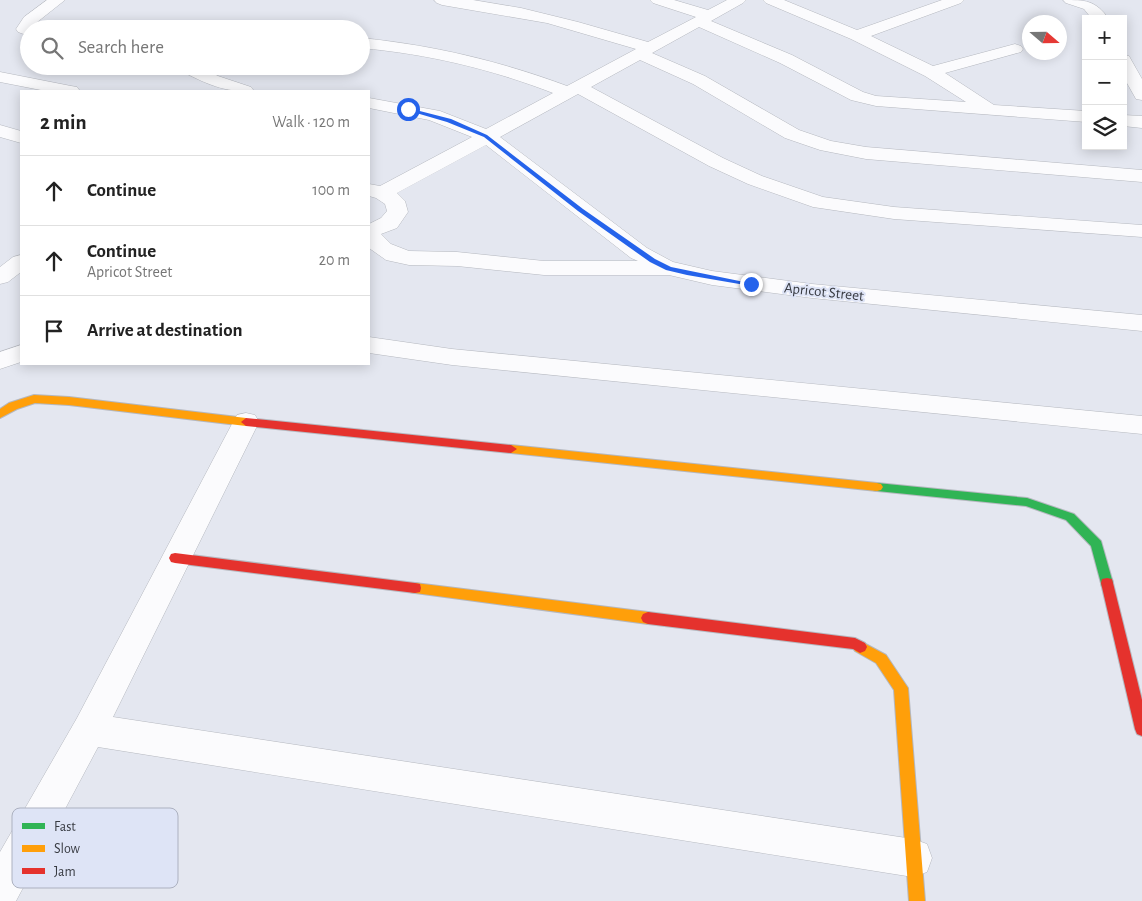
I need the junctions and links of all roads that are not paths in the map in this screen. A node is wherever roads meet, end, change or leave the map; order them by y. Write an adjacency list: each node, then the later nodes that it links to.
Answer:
1 (57, 0): 10 (street)
2 (442, 0): 14 (street)
3 (658, 0): 9 (street)
4 (738, 0): 9 (street)
5 (771, 0): 11 (street)
6 (956, 0): 11 (street)
7 (1071, 0): 8 (street)
8 (1097, 15)
9 (704, 19): 14 (street); 24 (street)
10 (30, 20)
11 (857, 36): 16 (street)
12 (370, 44): 21 (street)
13 (1015, 49): 16 (street)
14 (644, 51): 21 (street); 31 (street)
15 (1127, 67): 22 (street)
16 (932, 72): 24 (street)
17 (202, 75): 20 (street)
18 (0, 77): 19 (street)
19 (66, 90)
20 (242, 90)
21 (571, 90): 29 (street); 34 (street)
22 (1142, 95)
23 (370, 103): 29 (street)
24 (988, 108): 25 (street)
25 (1082, 117)
26 (1127, 120): 27 (street)
27 (1142, 122)
28 (0, 131): 30 (street)
29 (486, 136): 32 (street); 36 (street)
30 (20, 137)
31 (1142, 176)
32 (376, 191): 33 (street)
33 (370, 231): 36 (street, Apricot Street)
34 (1142, 231)
35 (20, 263): 37 (street)
36 (669, 268): 38 (street, Apricot Street)
37 (0, 277)
38 (1142, 323)
39 (20, 334): 40 (street)
40 (0, 342)
41 (370, 345): 46 (street)
42 (20, 353): 43 (street)
43 (0, 361)
44 (0, 414): 45 (street)
45 (246, 422): 47 (street); 49 (street)
46 (1142, 425)
47 (175, 558): 48 (street); 51 (street)
48 (90, 729): 50 (street); 51 (street)
49 (1142, 729)
50 (46, 808)
51 (913, 858): 54 (street)
52 (12, 869): 53 (street)
53 (0, 890)
54 (917, 901)

